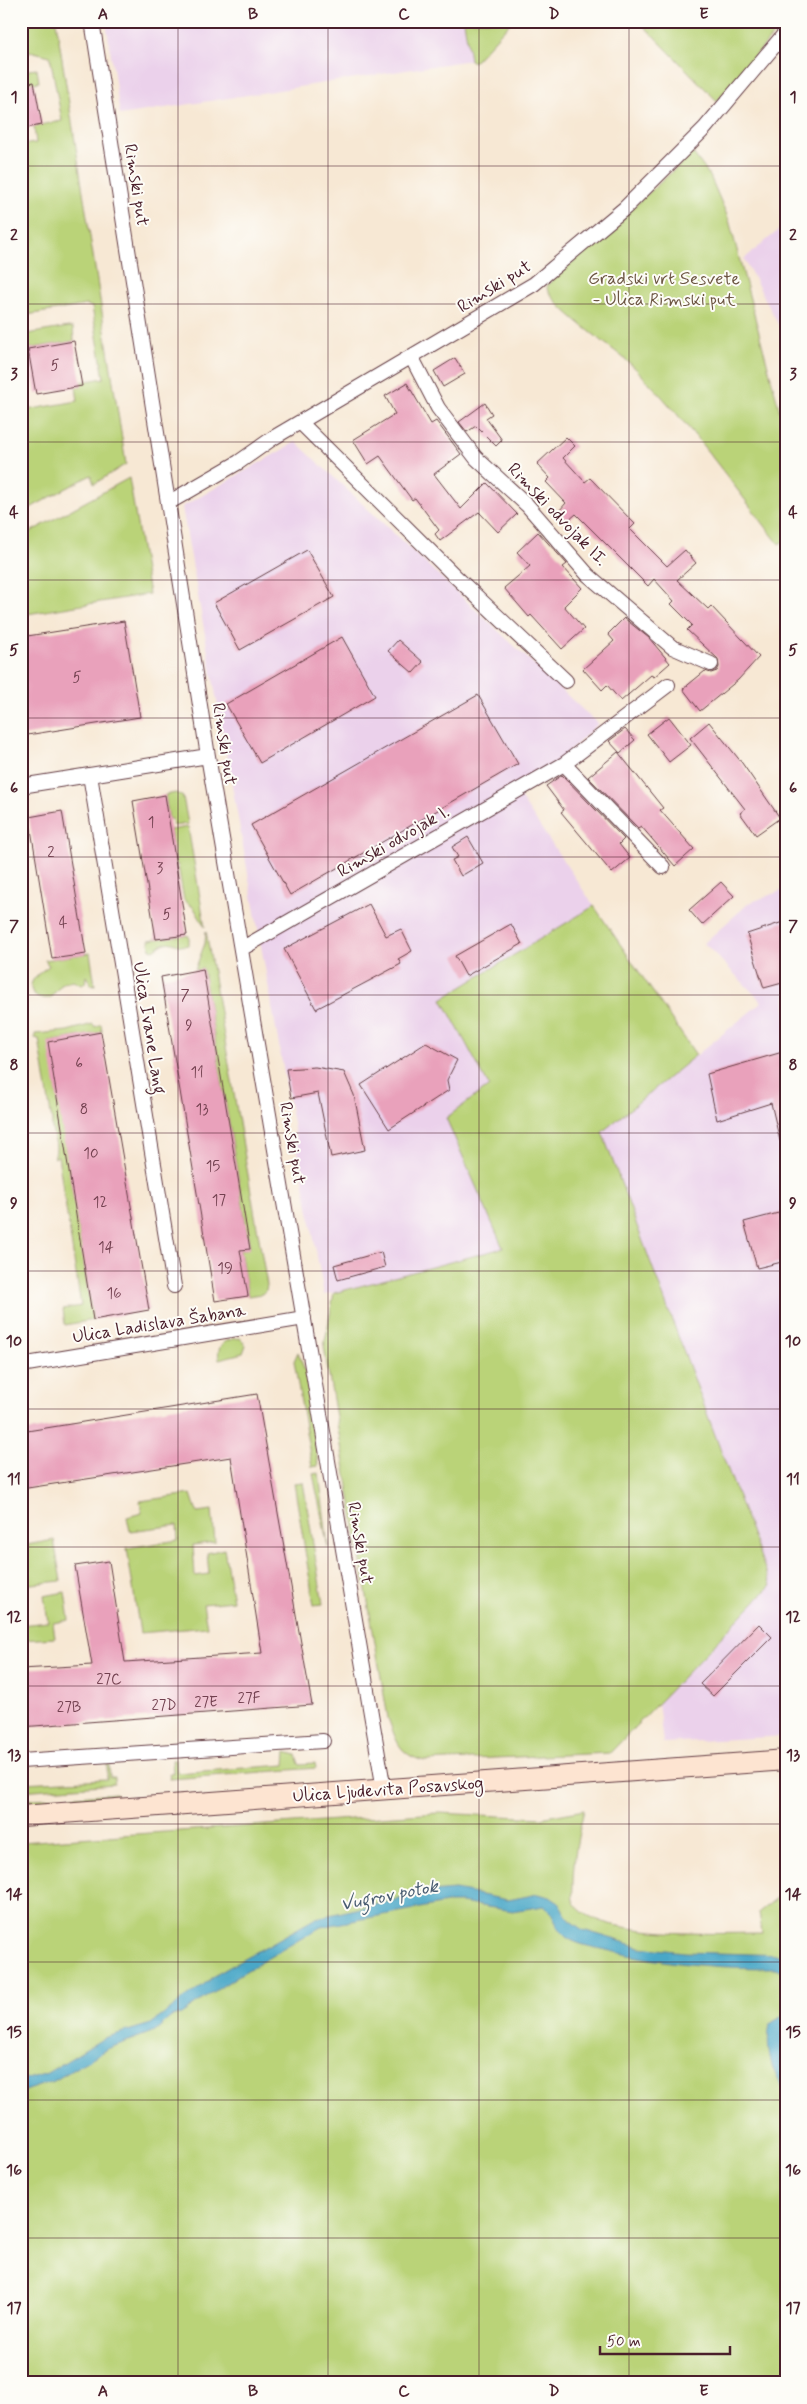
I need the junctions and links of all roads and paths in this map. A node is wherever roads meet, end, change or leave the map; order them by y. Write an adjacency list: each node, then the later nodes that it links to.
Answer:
1 (92, 21): 5 (street, Rimski put)
2 (786, 32): 3 (street, Rimski put)
3 (412, 358): 4 (street, Rimski put); 6 (street, Rimski odvojak II.)
4 (300, 423): 5 (street, Rimski put); 7 (street)
5 (168, 503): 9 (street, Rimski put)
6 (711, 664)
7 (566, 681)
8 (668, 685): 10 (street, Rimski odvojak I.)
9 (208, 756): 11 (street); 14 (street, Rimski put)
10 (564, 764): 13 (street); 14 (street, Rimski odvojak I.)
11 (90, 775): 12 (street); 15 (street, Ulica Ivane Lang)
12 (21, 786)
13 (663, 867)
14 (241, 950): 16 (street, Rimski put)
15 (174, 1286)
16 (304, 1318): 17 (street, Ulica Ladislava Šabana); 23 (street, Rimski put)
17 (21, 1365)
18 (323, 1742): 20 (street)
19 (786, 1760): 21 (main road, Ulica Ljudevita Posavskog)
20 (21, 1761)
21 (755, 1763): 22 (main road, Ulica Ljudevita Posavskog); 23 (main road, Ulica Ljudevita Posavskog)
22 (786, 1767)
23 (384, 1790): 24 (main road, Ulica Ljudevita Posavskog)
24 (21, 1816)

